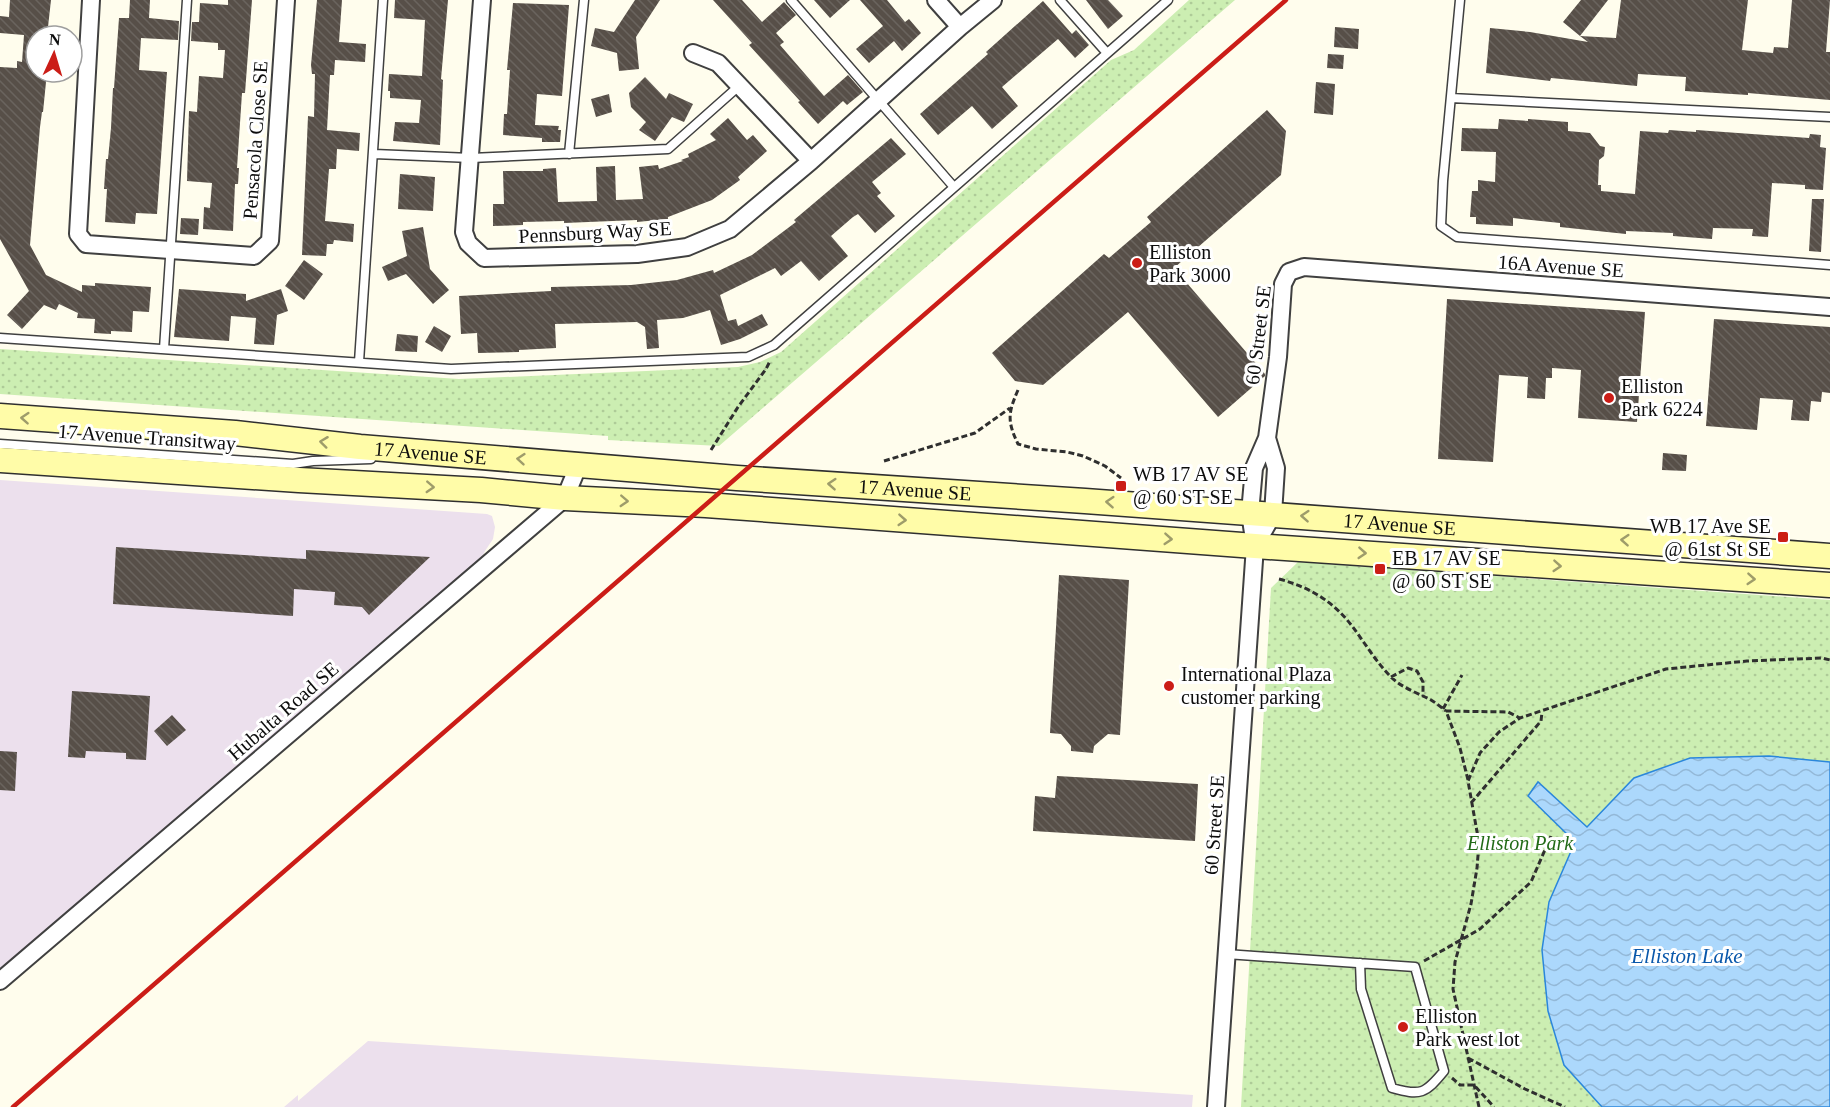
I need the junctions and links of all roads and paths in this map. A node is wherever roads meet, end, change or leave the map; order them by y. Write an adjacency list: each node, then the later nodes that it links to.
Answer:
1 (91, 0): 25 (street, Pensacola Close SE)
2 (187, 0): 25 (lane)
3 (286, 0): 25 (street, Pensacola Close SE)
4 (383, 0): 20 (lane)
5 (482, 0): 22 (street, Pennsburg Way SE)
6 (584, 0): 21 (lane)
7 (791, 0): 18 (lane)
8 (936, 0): 13 (street)
9 (993, 0): 13 (street, Pennsburg Way SE)
10 (1060, 0): 14 (lane)
11 (1168, 0): 14 (lane)
12 (1460, 0): 17 (lane)
13 (960, 27): 18 (street, Pennsburg Way SE)
14 (1107, 53): 24 (lane)
15 (693, 54): 16 (street)
16 (739, 87): 21 (lane); 23 (street)
17 (1451, 98): 19 (lane); 26 (lane)
18 (879, 101): 23 (street, Pennsburg Way SE); 24 (lane)
19 (1830, 117)
20 (374, 154): 22 (lane); 32 (lane)
21 (569, 154): 22 (lane)
22 (471, 158): 23 (street, Pennsburg Way SE)
23 (811, 162)
24 (953, 186): 30 (lane)
25 (172, 251): 31 (lane)
26 (1830, 265)
27 (1289, 272): 28 (street, 16A Avenue SE); 36 (street, 60 Street SE)
28 (1830, 307)
29 (0, 338): 31 (lane)
30 (774, 345): 32 (lane); 39 (path)
31 (164, 349): 32 (lane)
32 (359, 362)
33 (1018, 390): 34 (path)
34 (1010, 408): 41 (path); 46 (path)
35 (0, 416): 38 (main road, 17 Avenue SE, one-way to 35)
36 (1267, 438): 49 (street, 60 Street SE); 49 (street, 60 Street SE)
37 (0, 444): 42 (lane, 17 Avenue Transitway)
38 (403, 450): 42 (lane, 17 Avenue Transitway); 43 (main road, 17 Avenue SE, one-way to 38)
39 (711, 450)
40 (0, 460): 47 (main road, 17 Avenue SE)
41 (884, 461)
42 (292, 464): 44 (lane, 17 Avenue Transitway)
43 (579, 464): 48 (street, Hubalta Road SE); 49 (main road, 17 Avenue SE, one-way to 43)
44 (314, 470)
45 (333, 472): 47 (lane)
46 (1121, 478)
47 (371, 484): 48 (main road, 17 Avenue SE, one-way to 48)
48 (565, 498): 50 (main road, 17 Avenue SE, one-way to 50); 68 (street, Hubalta Road SE)
49 (1262, 513): 50 (street, 60 Street SE); 51 (main road, 17 Avenue SE, one-way to 49)
50 (1255, 546): 53 (main road, 17 Avenue SE, one-way to 53); 65 (street, 60 Street SE)
51 (1830, 556)
52 (1280, 579): 56 (path)
53 (1830, 585)
54 (1830, 660): 59 (path)
55 (1462, 675): 58 (path)
56 (1391, 676): 57 (path); 57 (path)
57 (1423, 696): 58 (path)
58 (1444, 710): 60 (path); 61 (path)
59 (1542, 712): 60 (path); 62 (path)
60 (1520, 718): 61 (path)
61 (1468, 781): 62 (path)
62 (1471, 803): 64 (path)
63 (1551, 836): 64 (path)
64 (1461, 939): 67 (path); 69 (path)
65 (1226, 954): 66 (lane); 72 (street, 60 Street SE)
66 (1360, 963): 67 (lane); 70 (lane)
67 (1415, 967): 70 (lane)
68 (0, 981)
69 (1468, 1058): 71 (path); 75 (path)
70 (1444, 1071): 71 (path)
71 (1474, 1085): 73 (path); 74 (path)
72 (1216, 1107)
73 (1479, 1107)
74 (1494, 1107)
75 (1565, 1107)

